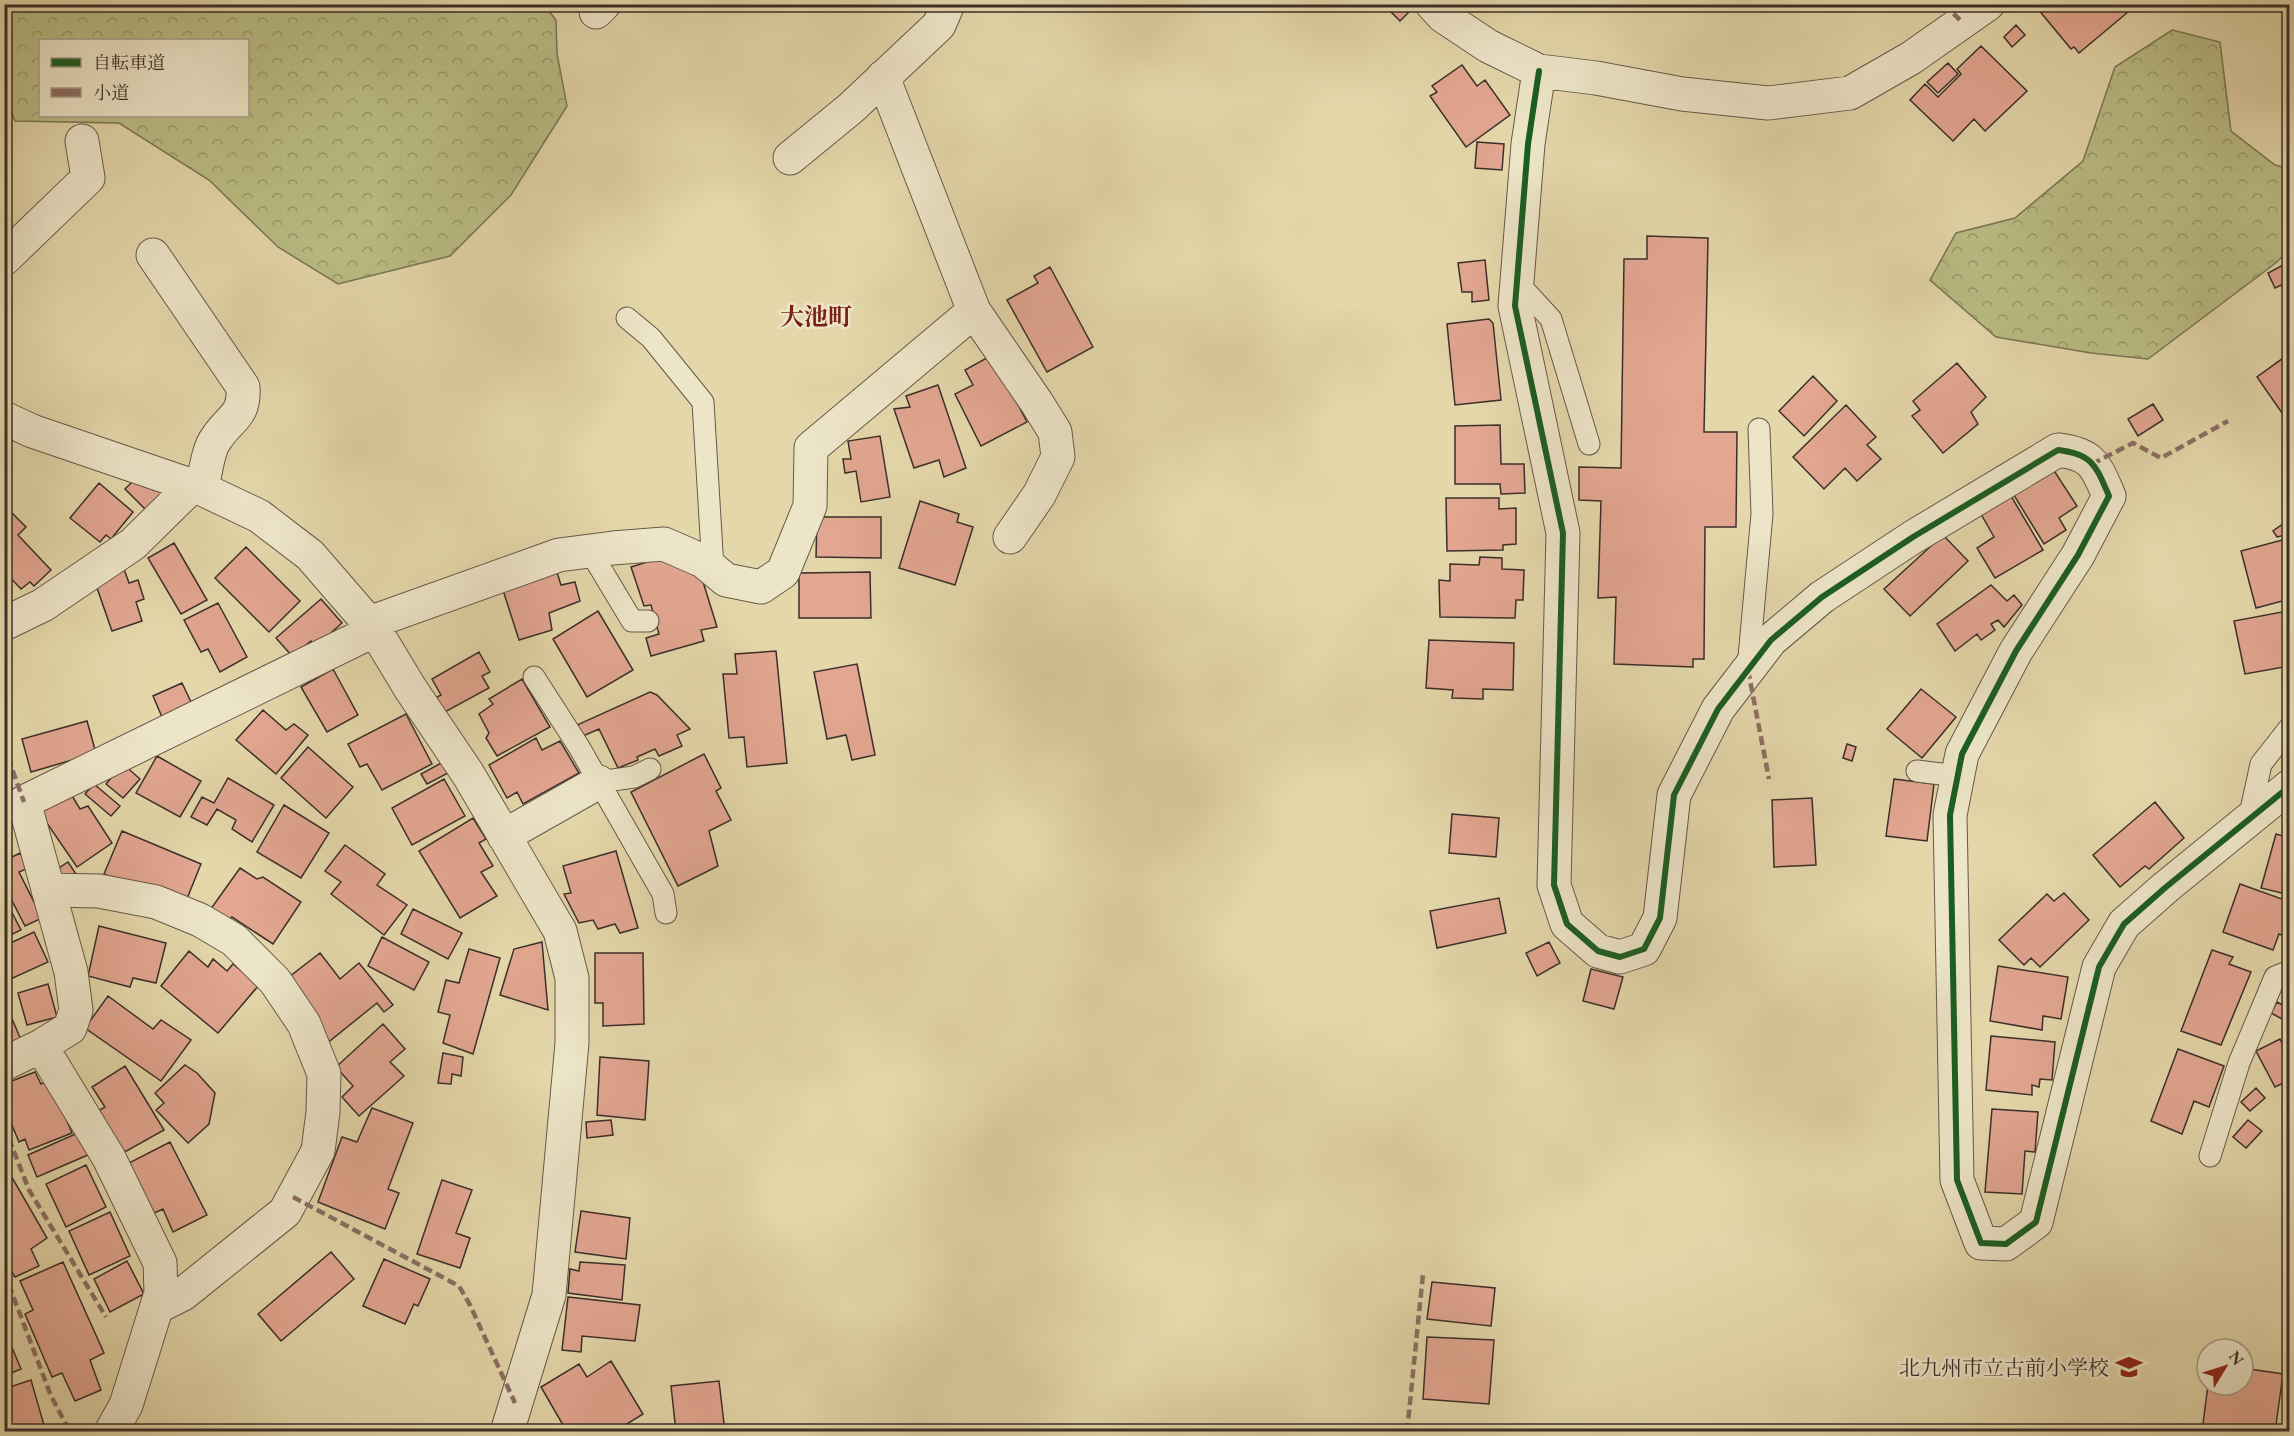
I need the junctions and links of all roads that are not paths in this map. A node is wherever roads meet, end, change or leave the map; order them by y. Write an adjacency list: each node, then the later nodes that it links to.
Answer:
1 (948, 4): 5 (street)
2 (1432, 4): 4 (street)
3 (1988, 4): 4 (street)
4 (1539, 71): 10 (street)
5 (883, 77): 7 (street); 11 (street)
6 (82, 141): 9 (street)
7 (790, 158)
8 (153, 255): 16 (street)
9 (4, 259)
10 (1517, 282): 15 (lane); 23 (street)
11 (974, 312): 17 (street); 19 (street)
12 (627, 318): 19 (lane)
13 (4, 418): 16 (street)
14 (1759, 429): 23 (lane)
15 (1588, 444)
16 (197, 487): 21 (street); 22 (street)
17 (1010, 537)
18 (590, 551): 19 (street); 20 (lane); 22 (street)
19 (713, 568)
20 (648, 621)
21 (4, 624)
22 (372, 626): 32 (street); 33 (street)
23 (1748, 670): 28 (street)
24 (534, 677): 29 (lane)
25 (2289, 727): 31 (lane)
26 (650, 769): 29 (lane)
27 (1917, 771): 28 (lane)
28 (1958, 776): 31 (street)
29 (599, 782): 32 (street); 34 (lane)
30 (2289, 786): 31 (street)
31 (2249, 819)
32 (504, 836): 41 (street)
33 (48, 890): 36 (street); 39 (street)
34 (666, 913)
35 (2289, 971): 38 (lane)
36 (41, 1046): 37 (street); 39 (street)
37 (4, 1064)
38 (2210, 1156)
39 (157, 1307): 40 (street)
40 (111, 1431)
41 (507, 1431)

